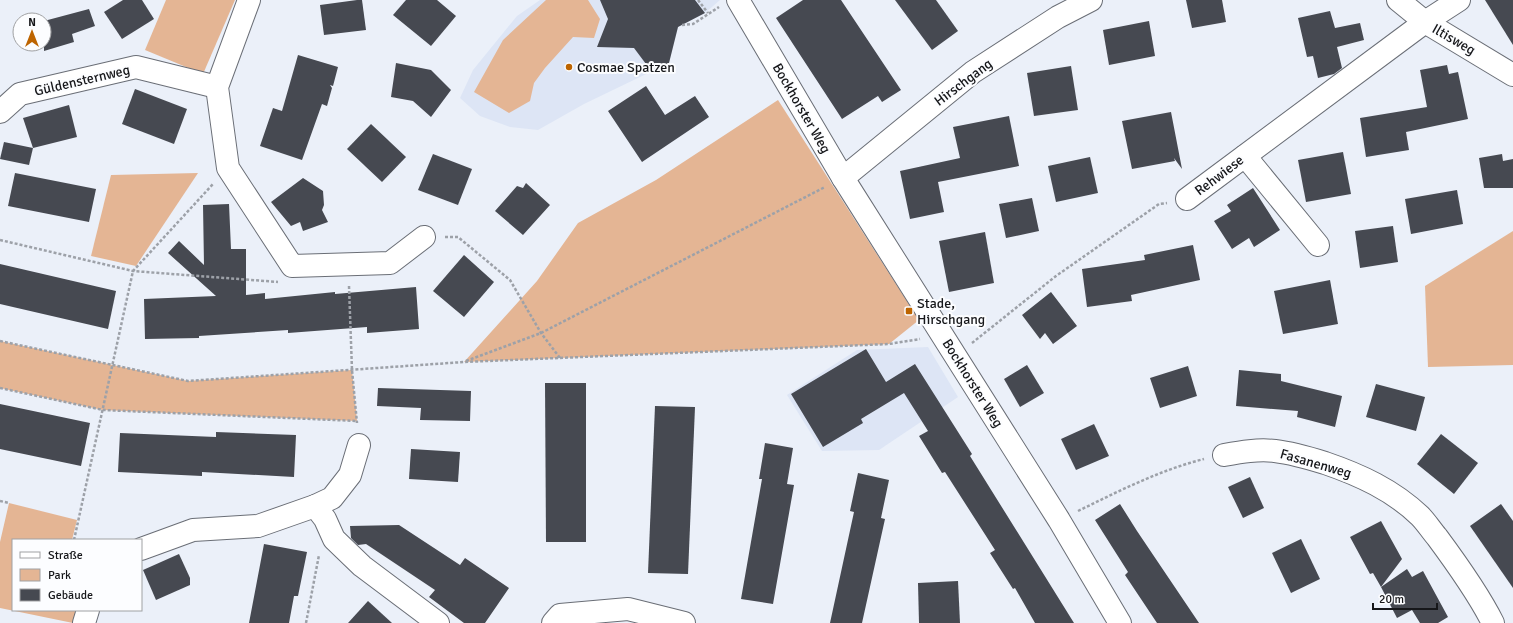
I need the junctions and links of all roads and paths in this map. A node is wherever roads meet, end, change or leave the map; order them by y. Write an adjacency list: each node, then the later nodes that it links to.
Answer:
1 (249, 0): 11 (street)
2 (698, 0): 7 (path)
3 (1091, 0): 15 (street, Hirschgang)
4 (1398, 0): 8 (street, Iltisweg)
5 (1459, 0): 8 (street, Rehwiese)
6 (736, 2): 7 (path); 15 (street, Bockhorster Weg)
7 (708, 14): 9 (path)
8 (1425, 22): 10 (street, Iltisweg); 13 (street, Rehwiese)
9 (682, 25)
10 (1513, 75)
11 (217, 87): 12 (street, Güldensternweg); 14 (street)
12 (0, 112)
13 (1245, 156): 16 (street, Rehwiese); 19 (street)
14 (228, 168): 21 (street); 22 (path)
15 (843, 178): 23 (path); 24 (street, Bockhorster Weg)
16 (1187, 199): 26 (path, Rehwiese)
17 (424, 237): 20 (street); 23 (path)
18 (0, 240): 22 (path)
19 (1318, 245)
20 (349, 264): 21 (street); 30 (path)
21 (292, 266): 22 (path)
22 (133, 271): 29 (path)
23 (541, 333): 27 (path); 28 (path)
24 (943, 335): 26 (street, Bockhorster Weg); 27 (path)
25 (0, 340): 29 (path)
26 (956, 355): 39 (street, Bockhorster Weg)
27 (560, 358): 28 (path)
28 (464, 362): 30 (path)
29 (113, 365): 30 (path); 32 (path)
30 (352, 370): 33 (path)
31 (0, 388): 32 (path)
32 (103, 410): 33 (path); 40 (path)
33 (357, 421): 34 (path)
34 (359, 445): 38 (street)
35 (1224, 454): 39 (path); 49 (street, Fasanenweg)
36 (0, 500): 37 (path)
37 (9, 503)
38 (320, 512): 41 (street); 44 (path); 45 (street)
39 (1059, 520): 48 (street, Bockhorster Weg)
40 (74, 539)
41 (142, 549)
42 (88, 611): 43 (street)
43 (84, 623)
44 (306, 623)
45 (438, 623)
46 (553, 623): 47 (street)
47 (684, 623)
48 (1120, 623)
49 (1493, 623)

